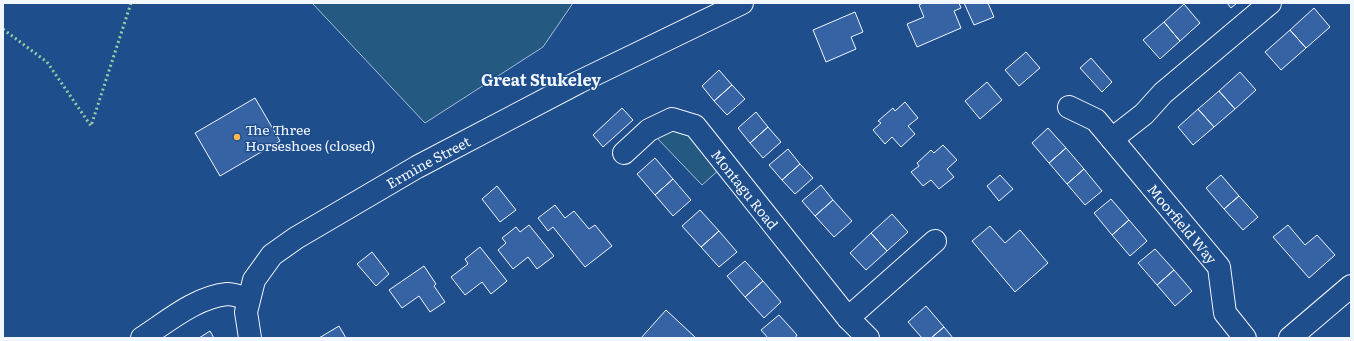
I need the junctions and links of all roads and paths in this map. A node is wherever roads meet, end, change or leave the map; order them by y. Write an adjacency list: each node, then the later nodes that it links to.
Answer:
1 (742, 3): 8 (street, Ermine Street)
2 (1270, 3): 4 (street)
3 (1069, 107): 4 (street, Moorfield Way)
4 (1112, 139): 14 (street, Moorfield Way)
5 (624, 153): 9 (street, Montagu Road)
6 (935, 241): 9 (street)
7 (1351, 286): 10 (street)
8 (248, 299): 11 (street); 12 (street, Ermine Street)
9 (848, 318): 13 (street, Montagu Road)
10 (1297, 336)
11 (142, 338)
12 (250, 338)
13 (868, 338)
14 (1244, 338)

